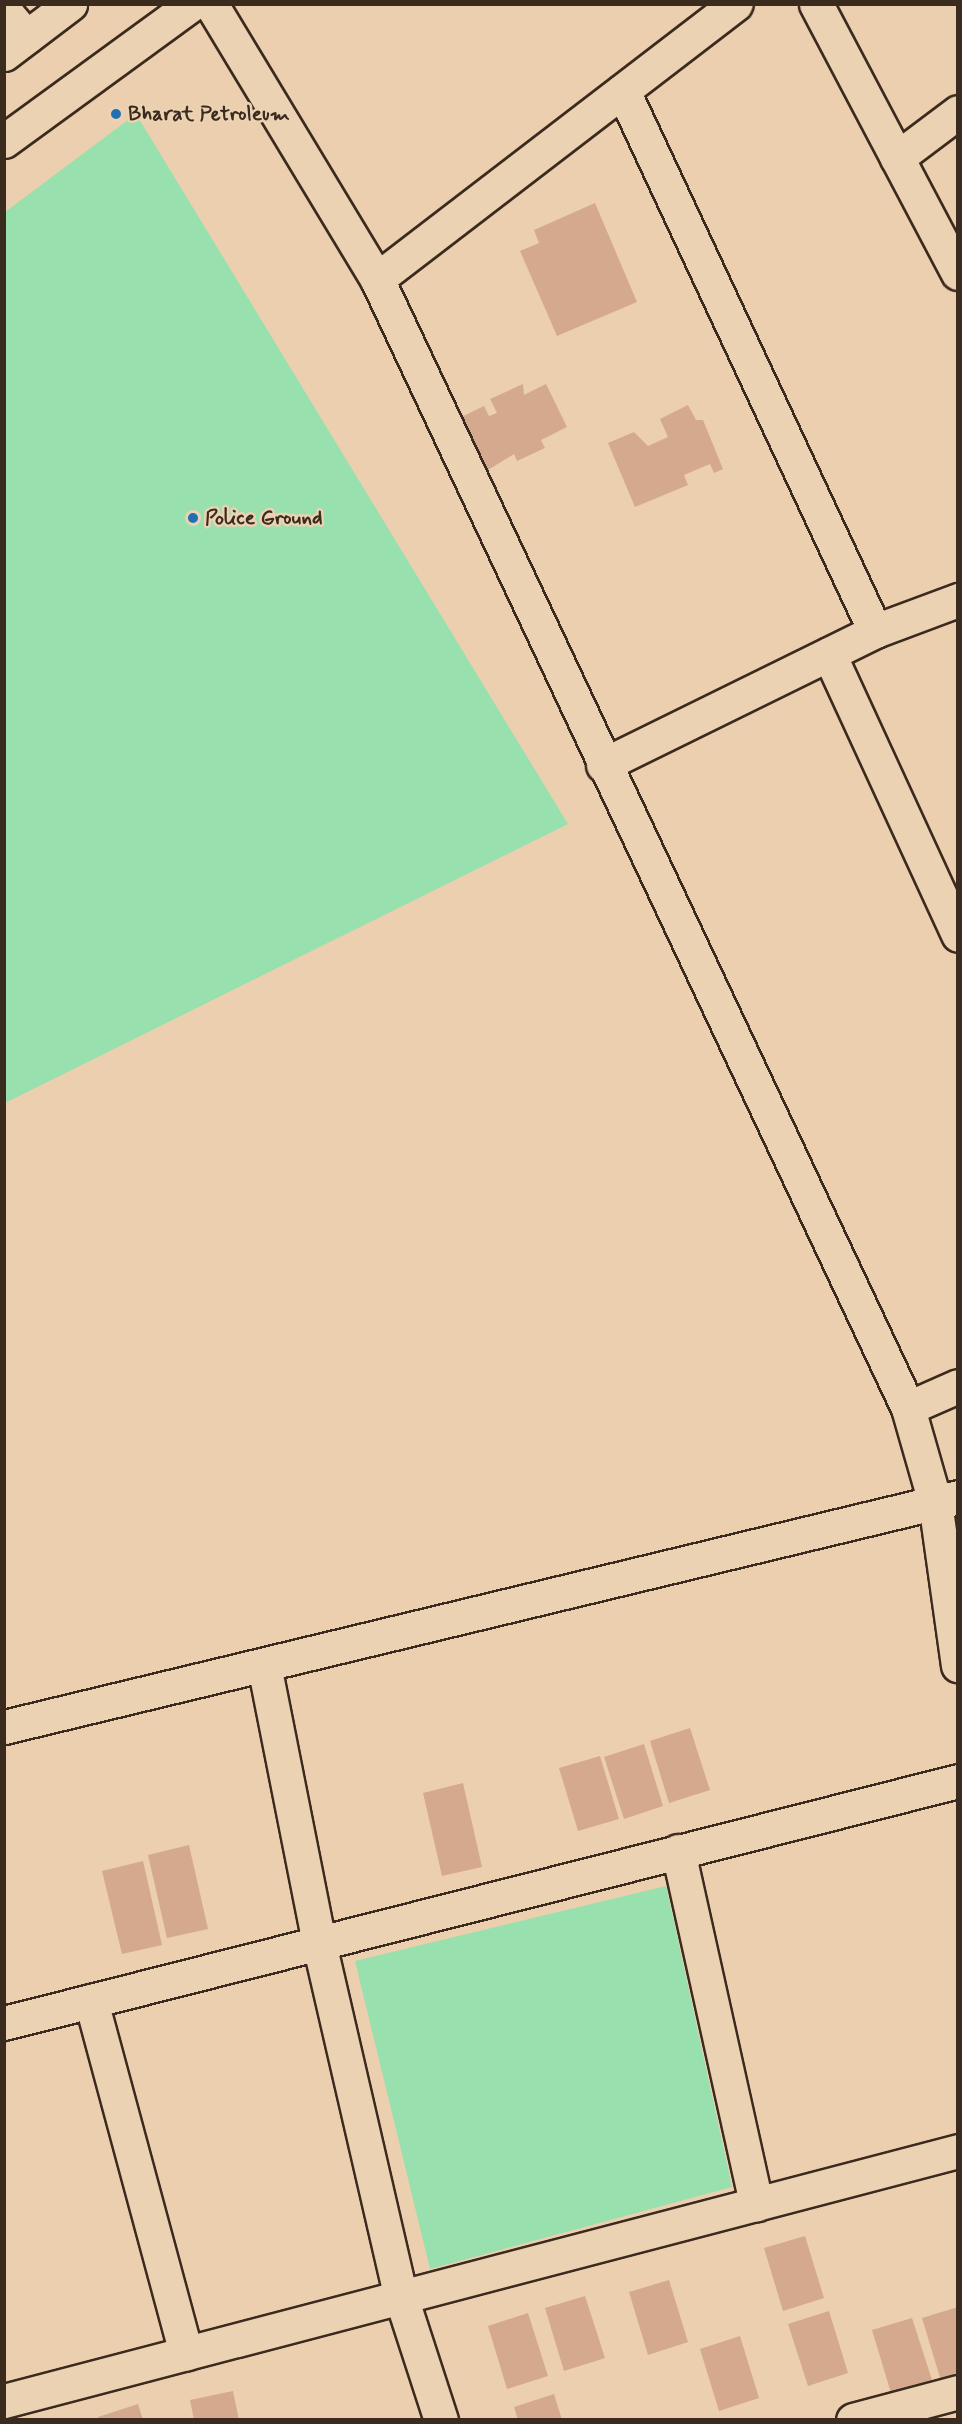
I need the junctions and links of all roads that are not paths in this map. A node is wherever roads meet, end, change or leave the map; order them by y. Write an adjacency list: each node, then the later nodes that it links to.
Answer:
1 (70, 4): 7 (street)
2 (192, 4): 10 (street)
3 (210, 4): 13 (street)
4 (736, 4): 8 (street)
5 (816, 4): 11 (street)
6 (4, 10): 7 (street)
7 (16, 45)
8 (623, 91): 13 (street); 15 (street)
9 (957, 112): 11 (street)
10 (4, 141)
11 (897, 158): 12 (street)
12 (957, 273)
13 (377, 279): 17 (street)
14 (957, 600): 15 (street)
15 (875, 631): 16 (street)
16 (829, 654): 17 (street); 18 (street)
17 (603, 765): 20 (street)
18 (957, 935)
19 (957, 1386): 20 (street)
20 (908, 1408): 21 (street)
21 (946, 1501): 22 (street); 23 (street)
22 (264, 1665): 24 (street); 27 (street)
23 (957, 1665)
24 (4, 1727)
25 (957, 1781): 26 (street)
26 (678, 1851): 27 (street); 31 (street)
27 (319, 1943): 28 (street); 32 (street)
28 (91, 2001): 29 (street); 33 (street)
29 (4, 2023)
30 (957, 2151): 31 (street)
31 (756, 2204): 32 (street)
32 (401, 2297): 33 (street); 36 (street)
33 (186, 2353): 35 (street)
34 (957, 2392): 37 (street)
35 (4, 2401)
36 (441, 2420)
37 (854, 2420)

